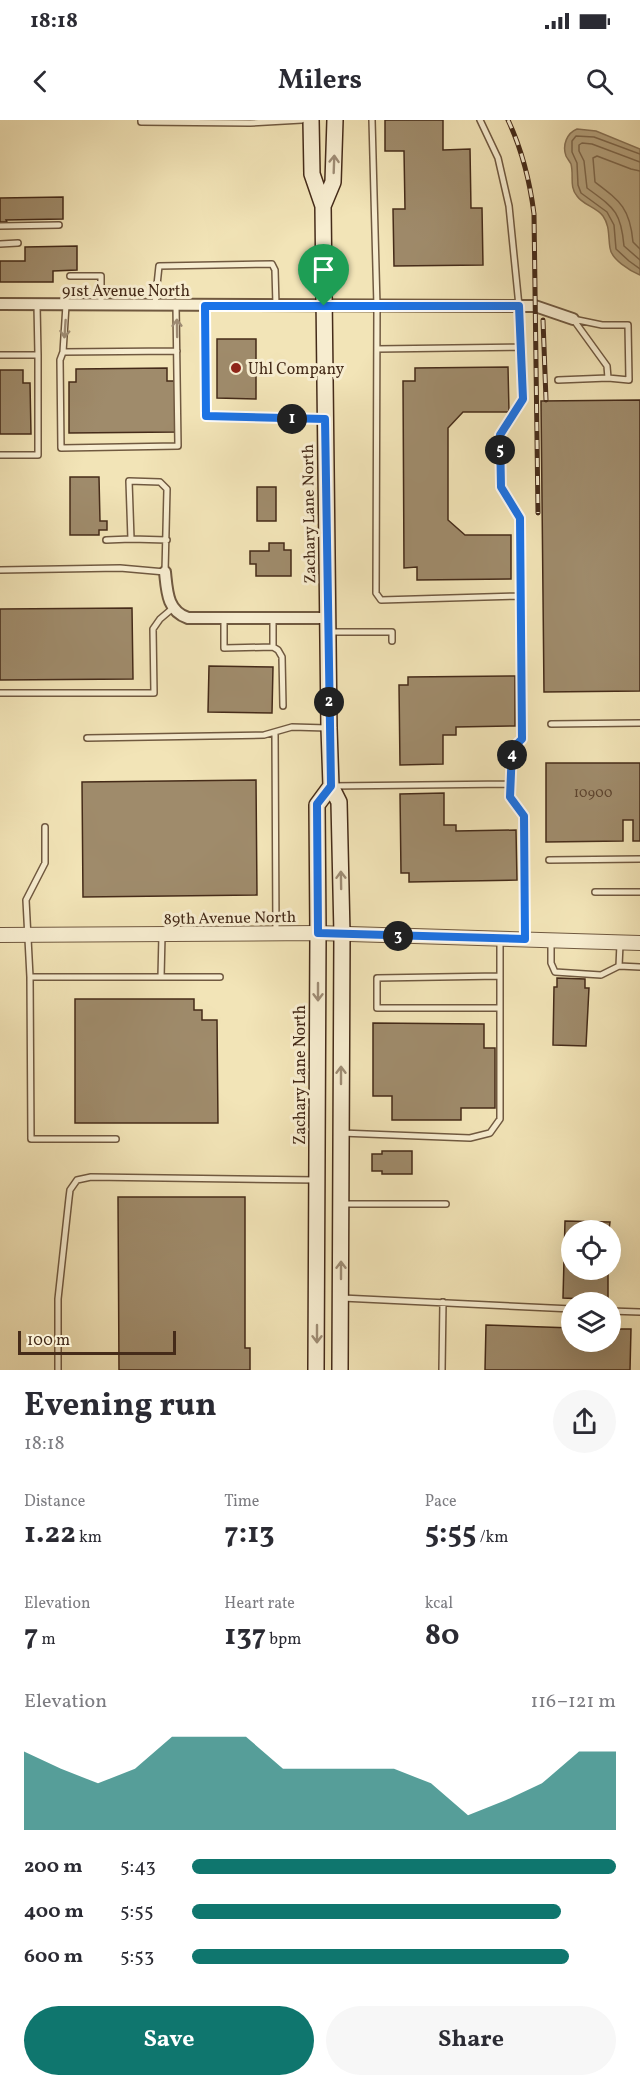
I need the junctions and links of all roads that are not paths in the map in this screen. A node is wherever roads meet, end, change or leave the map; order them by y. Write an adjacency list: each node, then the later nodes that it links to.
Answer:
1 (141, 120): 7 (lane)
2 (302, 120): 7 (lane)
3 (311, 120): 8 (main road, Zachary Lane North)
4 (335, 120): 8 (main road, Zachary Lane North, one-way to 4)
5 (372, 120): 23 (lane)
6 (480, 120): 24 (lane)
7 (266, 121)
8 (323, 206): 22 (main road, Zachary Lane North)
9 (59, 225): 10 (lane)
10 (0, 226)
11 (18, 243): 12 (lane)
12 (0, 244)
13 (70, 276): 17 (lane)
14 (0, 304): 15 (street, 91st Avenue North)
15 (38, 305): 16 (street, 91st Avenue North); 31 (lane)
16 (66, 305): 17 (street, 91st Avenue North); 29 (lane, one-way to 29)
17 (101, 305): 18 (street, 91st Avenue North)
18 (155, 305): 19 (lane); 20 (street, 91st Avenue North)
19 (276, 305): 21 (street, 91st Avenue North); 22 (street, 91st Avenue North)
20 (176, 306): 21 (street, 91st Avenue North); 28 (lane, one-way to 20)
21 (205, 306): 34 (lane)
22 (324, 306): 23 (street, 91st Avenue North); 34 (main road, Zachary Lane North)
23 (377, 306): 24 (street, 91st Avenue North); 27 (lane)
24 (519, 306): 25 (street, 91st Avenue North); 26 (lane)
25 (573, 319): 32 (lane); 32 (lane)
26 (520, 347): 27 (lane); 41 (lane)
27 (377, 349): 41 (lane)
28 (177, 351): 29 (lane); 29 (lane)
29 (63, 352)
30 (0, 355): 31 (lane)
31 (38, 355): 35 (lane)
32 (608, 378): 33 (lane)
33 (558, 380)
34 (325, 419): 45 (main road, Zachary Lane North)
35 (0, 455)
36 (131, 539): 37 (lane); 38 (lane); 38 (lane)
37 (106, 540)
38 (167, 540): 40 (lane)
39 (0, 570): 40 (lane)
40 (165, 572): 42 (street)
41 (521, 596): 55 (lane)
42 (173, 609): 44 (street); 48 (lane)
43 (273, 618): 44 (street); 45 (street); 47 (lane)
44 (224, 619): 47 (lane)
45 (328, 625): 46 (lane); 52 (main road, Zachary Lane North)
46 (392, 641)
47 (273, 647): 49 (lane)
48 (0, 693)
49 (283, 706)
50 (640, 723): 51 (lane)
51 (551, 724)
52 (329, 728): 53 (lane); 56 (main road, Zachary Lane North)
53 (275, 733): 54 (lane); 62 (lane)
54 (87, 738)
55 (510, 784): 56 (lane); 69 (lane)
56 (331, 786): 63 (main road, Zachary Lane North); 64 (main road, Zachary Lane North, one-way to 56)
57 (45, 827): 66 (lane)
58 (549, 860): 59 (lane)
59 (640, 860)
60 (595, 892): 61 (lane)
61 (640, 892)
62 (276, 933): 63 (street, 89th Avenue North); 67 (street, 89th Avenue North)
63 (318, 933): 64 (street, 89th Avenue North); 82 (main road, Zachary Lane North, one-way to 82)
64 (342, 934): 68 (street, 89th Avenue North); 80 (main road, Zachary Lane North, one-way to 64)
65 (0, 935): 66 (street, 89th Avenue North)
66 (28, 935): 67 (street, 89th Avenue North); 78 (lane)
67 (162, 935): 75 (lane)
68 (500, 939): 69 (street, 89th Avenue North); 77 (lane)
69 (525, 939): 70 (street, 89th Avenue North)
70 (551, 940): 71 (street, 89th Avenue North); 73 (lane)
71 (620, 943): 72 (street, 89th Avenue North); 73 (lane)
72 (640, 943)
73 (619, 966): 74 (lane)
74 (640, 967)
75 (161, 976): 76 (lane); 78 (lane)
76 (220, 976)
77 (500, 976): 79 (lane); 79 (lane)
78 (30, 977): 81 (lane)
79 (500, 1008): 80 (lane)
80 (341, 1133): 83 (main road, Zachary Lane North)
81 (116, 1138)
82 (317, 1180): 90 (lane); 91 (main road, Zachary Lane North, one-way to 91)
83 (341, 1204): 84 (lane); 85 (main road, Zachary Lane North, one-way to 83)
84 (446, 1204)
85 (340, 1298): 86 (lane); 92 (main road, Zachary Lane North)
86 (443, 1302): 87 (lane); 93 (lane)
87 (561, 1308)
88 (621, 1311): 89 (lane)
89 (640, 1312)
90 (57, 1370)
91 (316, 1370)
92 (340, 1370)
93 (442, 1370)

